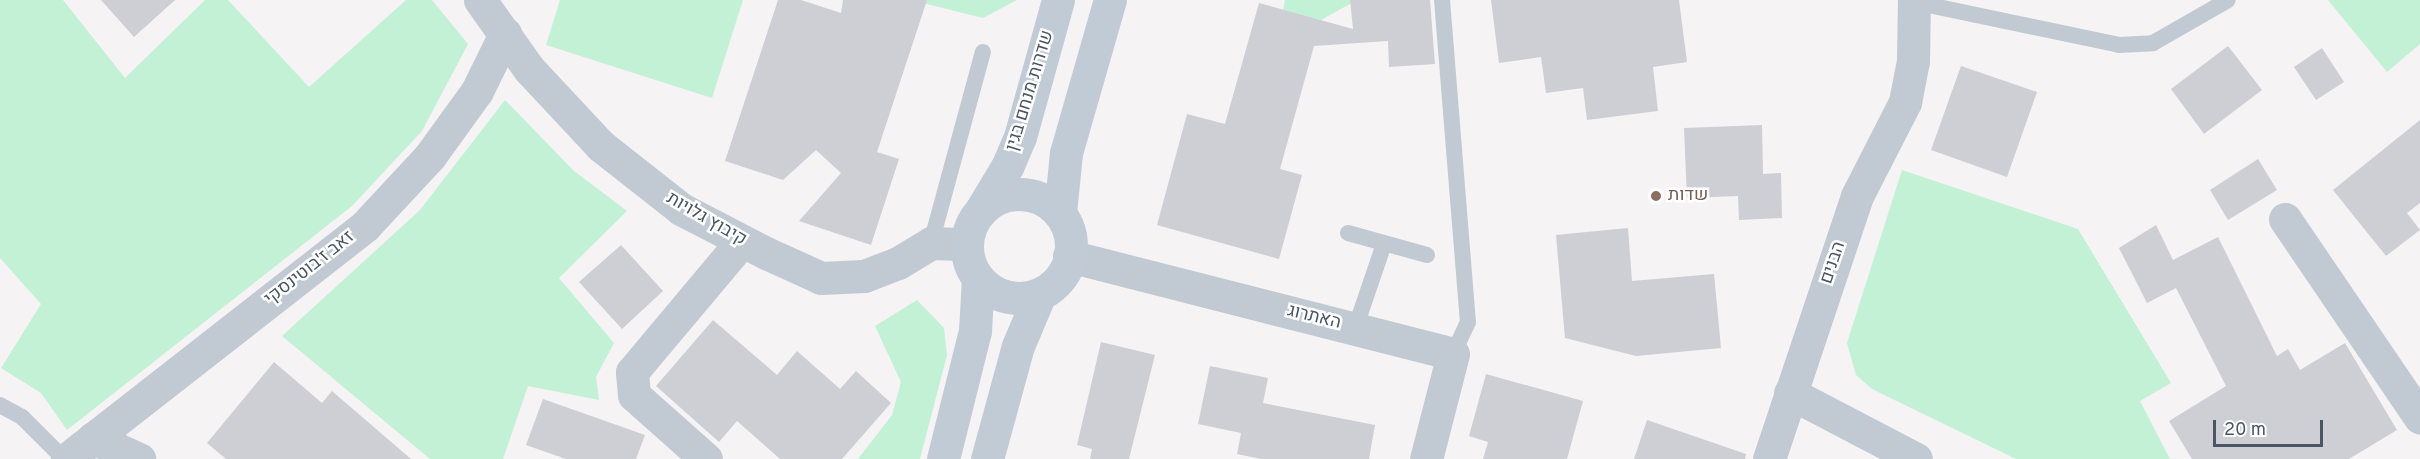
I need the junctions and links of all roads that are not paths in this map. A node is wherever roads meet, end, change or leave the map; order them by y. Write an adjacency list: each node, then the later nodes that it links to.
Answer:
1 (480, 0): 7 (street, קיבוץ גלויות)
2 (1058, 0): 9 (street, שדרות מנחם בגין)
3 (1110, 0): 10 (street)
4 (1442, 0): 22 (lane)
5 (2228, 0): 6 (lane)
6 (1914, 1): 23 (street, הבנים)
7 (505, 34): 13 (street, קיבוץ גלויות); 26 (street, זאב ז'בוטינסקי)
8 (983, 52): 14 (lane)
9 (981, 210): 10 (street); 15 (street)
10 (1060, 213): 18 (street)
11 (2285, 219): 25 (street)
12 (1348, 233): 16 (lane)
13 (742, 241): 14 (street, קיבוץ גלויות); 29 (street)
14 (931, 243): 15 (street)
15 (967, 243): 19 (street)
16 (1384, 244): 17 (lane); 21 (lane)
17 (1427, 255)
18 (1070, 256): 20 (street); 21 (street, האתרוג)
19 (978, 278): 20 (street); 30 (street)
20 (1040, 294): 31 (street)
21 (1355, 329): 22 (street, האתרוג)
22 (1453, 354): 32 (street)
23 (1790, 393): 33 (street, הבנים); 34 (street)
24 (0, 405): 27 (lane)
25 (2420, 418)
26 (93, 438): 27 (street, זאב ז'בוטינסקי); 28 (street)
27 (65, 459)
28 (139, 459)
29 (706, 459)
30 (943, 459)
31 (987, 459)
32 (1426, 459)
33 (1769, 459)
34 (1916, 459)

